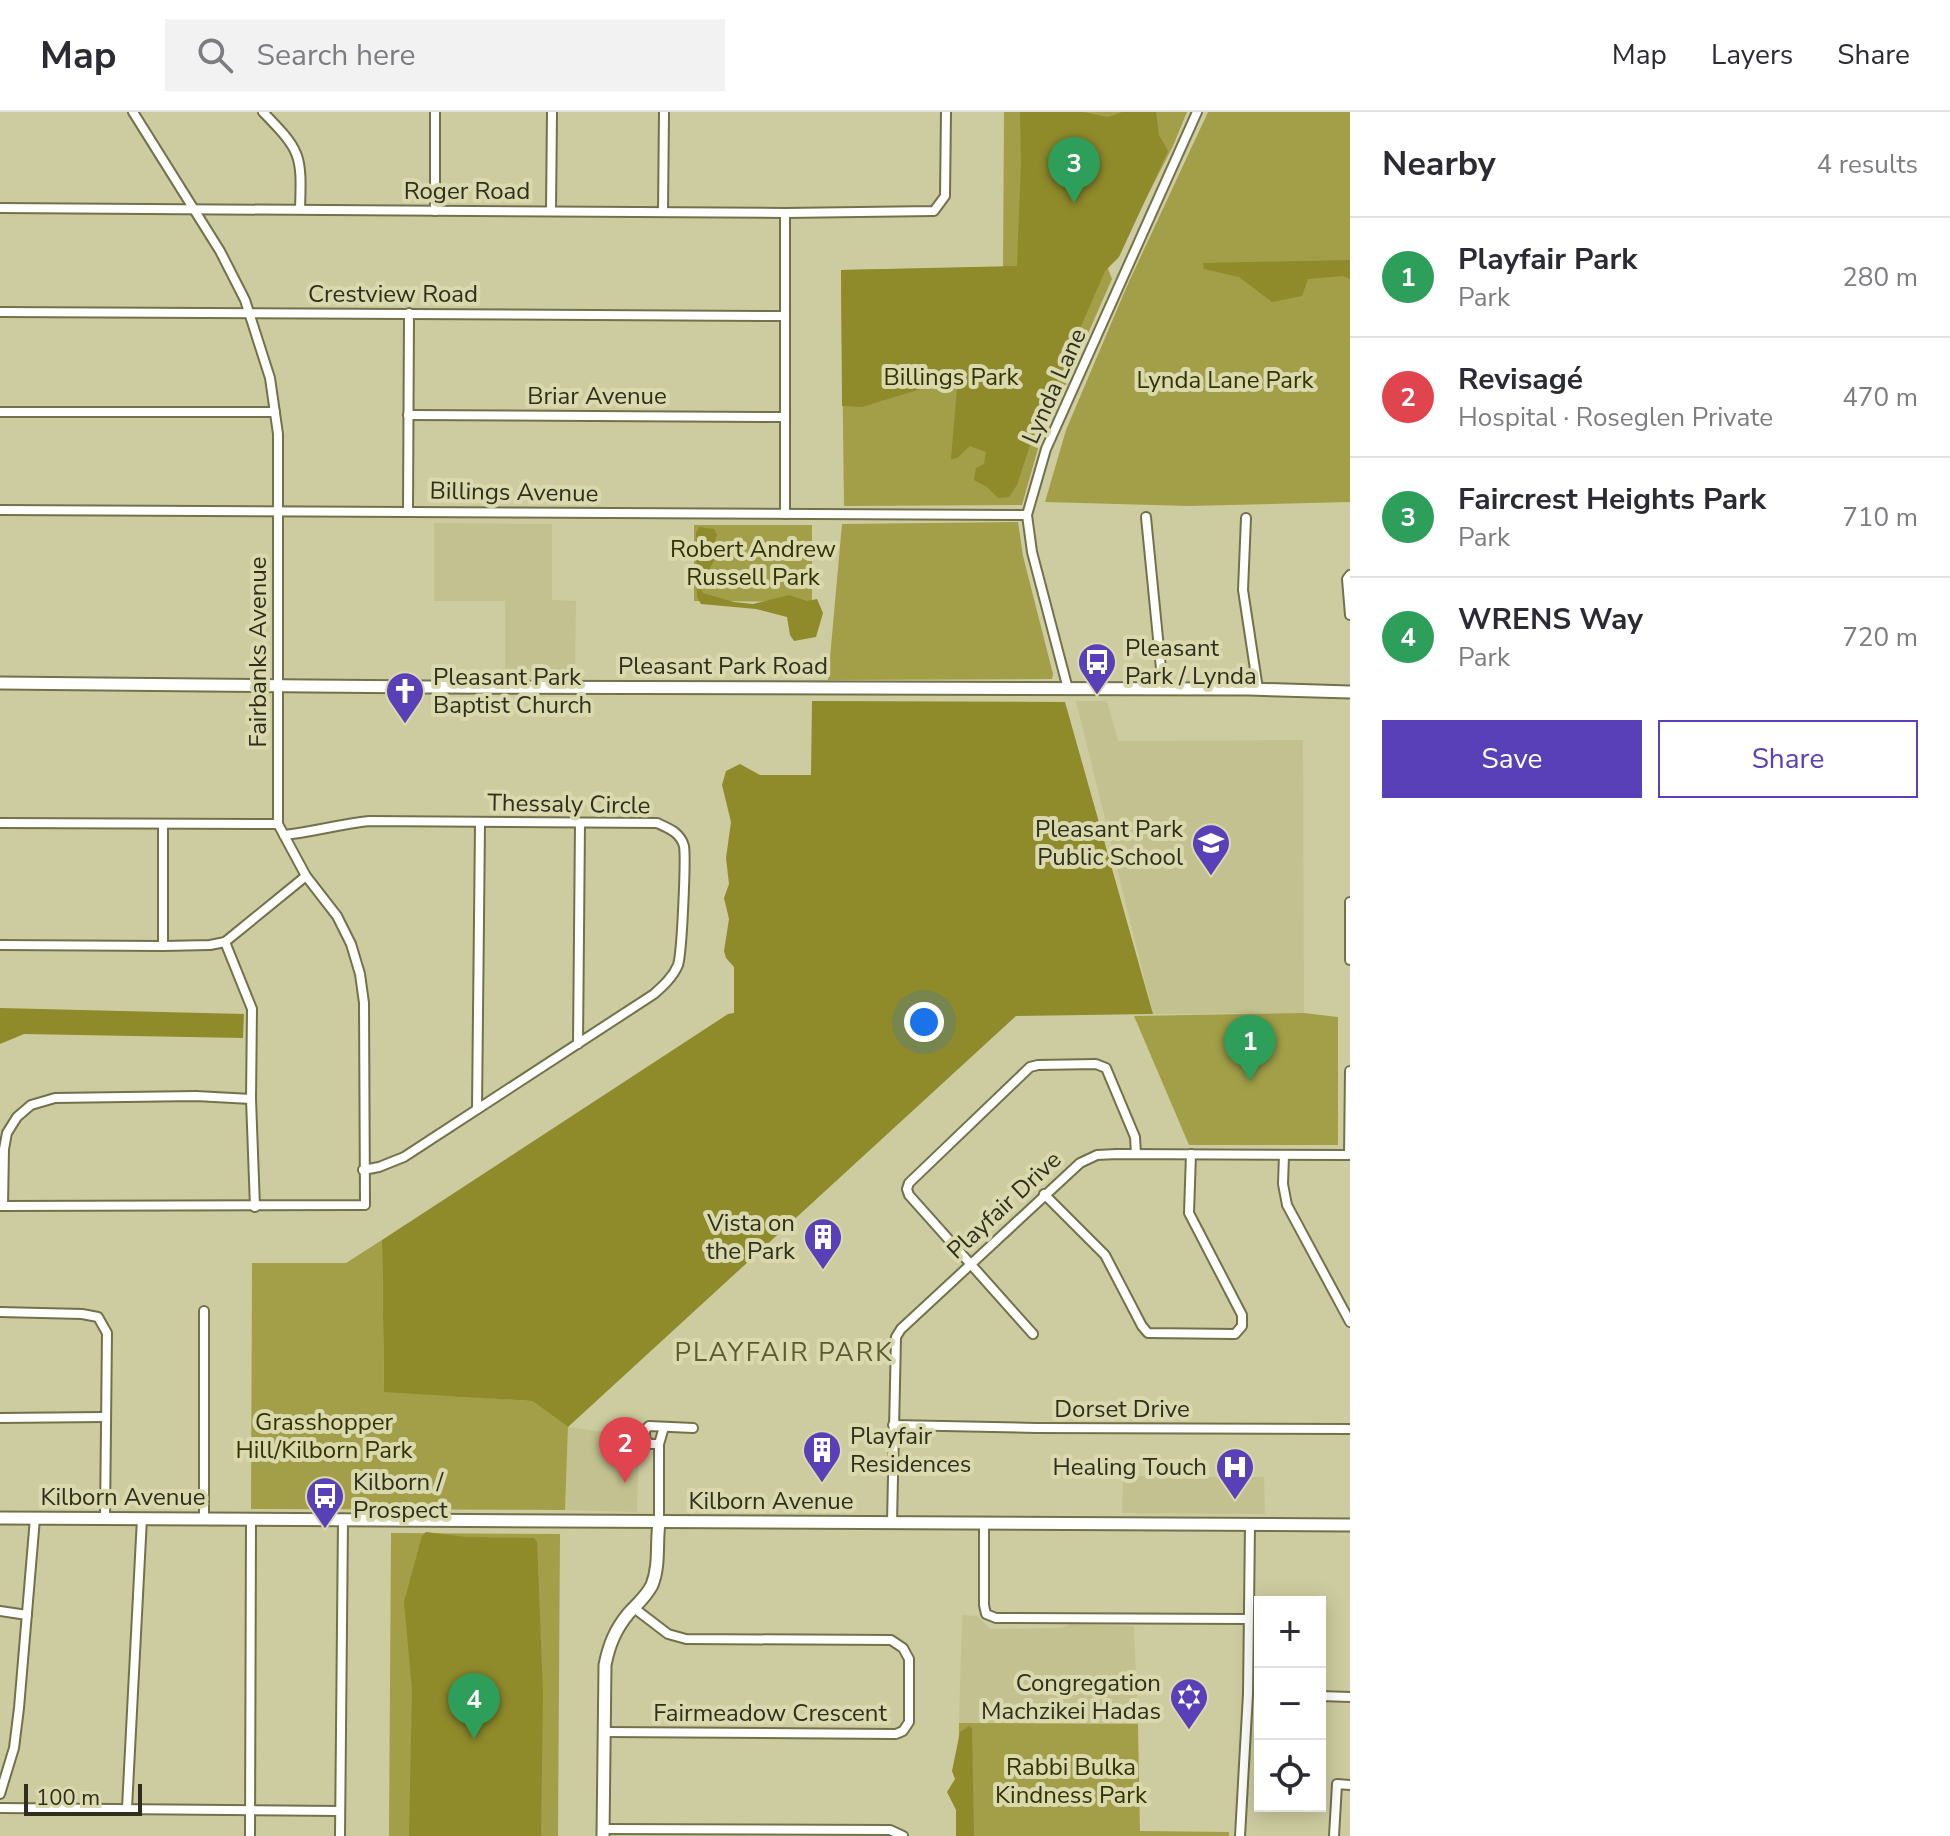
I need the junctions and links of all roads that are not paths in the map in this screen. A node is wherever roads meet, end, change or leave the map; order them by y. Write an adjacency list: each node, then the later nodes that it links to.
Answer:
1 (133, 112): 9 (street, Fairbanks Avenue)
2 (263, 112): 10 (street)
3 (435, 112): 11 (street)
4 (552, 112): 12 (street)
5 (664, 112): 13 (street)
6 (946, 112): 14 (street, Roger Road)
7 (1197, 112): 27 (street, Lynda Lane)
8 (0, 208): 9 (street, Roger Road)
9 (193, 209): 10 (street, Roger Road); 16 (street, Fairbanks Avenue)
10 (300, 209): 11 (street, Roger Road)
11 (435, 211): 12 (street, Roger Road)
12 (551, 211): 13 (street, Roger Road)
13 (663, 212): 14 (street, Roger Road)
14 (785, 213): 18 (street)
15 (0, 312): 16 (street, Crestview Road)
16 (250, 313): 17 (street, Crestview Road); 20 (street, Fairbanks Avenue)
17 (409, 313): 18 (street, Crestview Road); 21 (street)
18 (785, 316): 22 (street)
19 (0, 412): 20 (street)
20 (275, 412): 25 (street, Fairbanks Avenue)
21 (408, 415): 22 (street, Briar Avenue); 24 (street)
22 (785, 417): 26 (street)
23 (0, 510): 25 (street, Billings Avenue)
24 (408, 511): 25 (street, Billings Avenue); 26 (street, Billings Avenue)
25 (278, 512): 33 (street, Fairbanks Avenue)
26 (785, 514): 27 (street, Billings Avenue)
27 (1027, 515): 34 (street, Lynda Lane)
28 (1146, 517): 35 (street)
29 (1246, 518): 36 (street)
30 (1350, 575): 31 (street)
31 (1350, 615)
32 (0, 683): 33 (street, Pleasant Park Road)
33 (277, 685): 34 (street, Pleasant Park Road); 41 (street, Fairbanks Avenue)
34 (1068, 689): 35 (street, Pleasant Park Road)
35 (1163, 689): 36 (street, Pleasant Park Road)
36 (1258, 689): 37 (street, Pleasant Park Road)
37 (1350, 692)
38 (0, 823): 40 (street)
39 (580, 823): 42 (street, Thessaly Circle); 50 (street); 50 (street, Thessaly Circle)
40 (163, 824): 41 (street); 48 (street)
41 (278, 824): 43 (street, Fairbanks Avenue)
42 (480, 824): 43 (street, Thessaly Circle); 53 (street)
43 (284, 835): 44 (street, Fairbanks Avenue)
44 (306, 876): 46 (street); 58 (street, Fairbanks Avenue)
45 (1350, 902): 49 (street)
46 (225, 942): 48 (street); 52 (street)
47 (0, 945): 48 (street)
48 (163, 946)
49 (1350, 960)
50 (578, 1044): 53 (street, Thessaly Circle)
51 (1350, 1071): 57 (street)
52 (251, 1099): 60 (street); 61 (street)
53 (477, 1109): 58 (street, Thessaly Circle)
54 (1136, 1154): 55 (street, Playfair Drive); 59 (street, Playfair Drive); 62 (street)
55 (1191, 1154): 56 (street, Playfair Drive); 59 (street)
56 (1284, 1155): 57 (street, Playfair Drive); 65 (street)
57 (1349, 1155)
58 (363, 1170): 61 (street, Fairbanks Avenue)
59 (1044, 1194): 62 (street, Playfair Drive)
60 (2, 1206): 61 (street)
61 (255, 1207)
62 (971, 1262): 66 (street); 69 (street, Playfair Drive)
63 (204, 1311): 79 (street)
64 (0, 1312): 67 (street)
65 (1350, 1322)
66 (1033, 1334)
67 (104, 1417): 68 (street); 76 (street)
68 (0, 1418)
69 (893, 1425): 72 (street, Dorset Drive); 82 (street, Playfair Drive)
70 (664, 1427): 71 (street); 73 (street); 73 (street)
71 (693, 1428)
72 (1350, 1429)
73 (659, 1444): 81 (street)
74 (0, 1518): 75 (street, Kilborn Avenue)
75 (35, 1518): 76 (street, Kilborn Avenue); 88 (street)
76 (105, 1518): 77 (street, Kilborn Avenue)
77 (142, 1518): 79 (street, Kilborn Avenue); 98 (street)
78 (251, 1518): 79 (street, Kilborn Avenue); 80 (street, Kilborn Avenue); 99 (street)
79 (204, 1519)
80 (343, 1520): 81 (street, Kilborn Avenue); 100 (street)
81 (659, 1523): 82 (street, Kilborn Avenue); 86 (street)
82 (892, 1523): 83 (street, Kilborn Avenue)
83 (984, 1524): 84 (street, Kilborn Avenue); 89 (street)
84 (1250, 1524): 85 (street, Kilborn Avenue); 89 (street)
85 (1350, 1525)
86 (634, 1608): 94 (street); 94 (street, Fairmeadow Crescent)
87 (0, 1611): 88 (street)
88 (27, 1615): 96 (street)
89 (1248, 1619): 90 (street)
90 (1248, 1694): 91 (street); 105 (street)
91 (1254, 1694)
92 (1326, 1696): 93 (street)
93 (1350, 1697)
94 (605, 1732): 101 (street)
95 (1350, 1785): 106 (street)
96 (0, 1794)
97 (0, 1808): 98 (street)
98 (127, 1808): 99 (street)
99 (250, 1810): 100 (street); 102 (street)
100 (340, 1811): 103 (street)
101 (603, 1832): 104 (street)
102 (250, 1836)
103 (340, 1836)
104 (903, 1836)
105 (1240, 1836)
106 (1334, 1836)

